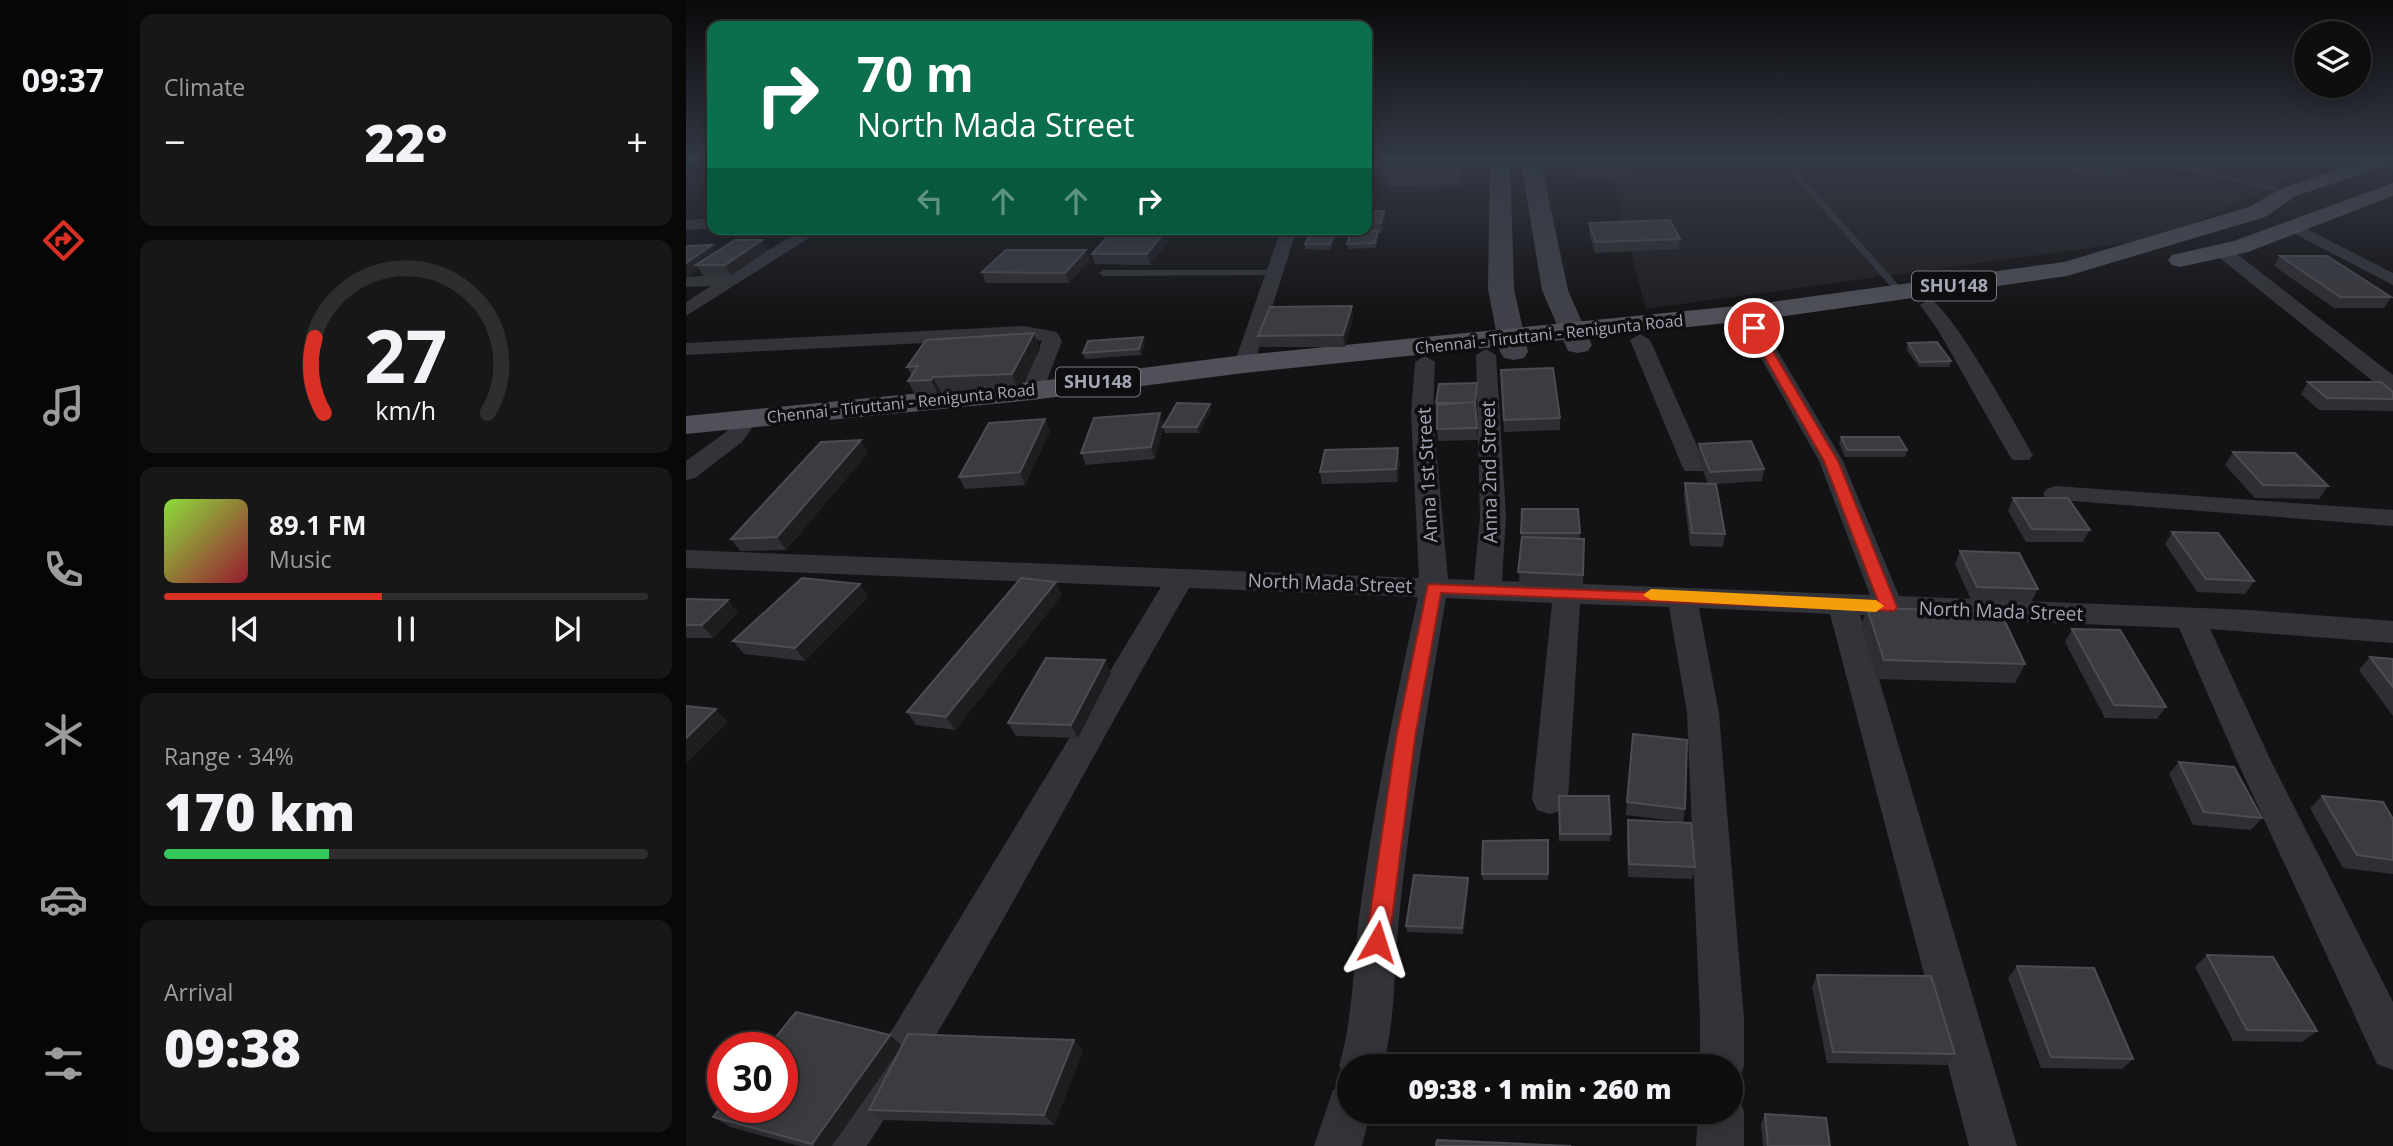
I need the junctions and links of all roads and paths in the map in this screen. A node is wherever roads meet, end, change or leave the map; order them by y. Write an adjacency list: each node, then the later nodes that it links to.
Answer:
1 (1500, 210): 23 (main road)
2 (1540, 210): 21 (main road)
3 (1828, 210): 17 (lane)
4 (2259, 210): 17 (main road, Chennai - Tiruttani - Renigunta Road / SHU148)
5 (2339, 210): 8 (main road, Chennai - Tiruttani - Renigunta Road / SHU148)
6 (707, 223): 7 (street)
7 (686, 225)
8 (2295, 228): 11 (main road, Chennai - Tiruttani - Renigunta Road / SHU148); 15 (street)
9 (805, 235): 14 (street)
10 (1287, 235): 12 (street)
11 (2222, 251): 18 (main road, Chennai - Tiruttani - Renigunta Road / SHU148); 27 (street)
12 (1275, 272): 13 (lane); 26 (street)
13 (1102, 273)
14 (734, 279): 16 (street); 19 (street)
15 (2393, 280)
16 (686, 282)
17 (1901, 293): 21 (main road, Chennai - Tiruttani - Renigunta Road / SHU148)
18 (1929, 305): 20 (main road, Chennai - Tiruttani - Renigunta Road / SHU148); 32 (street)
19 (686, 310)
20 (1754, 328): 22 (main road, Chennai - Tiruttani - Renigunta Road / SHU148); 44 (street)
21 (1575, 338): 22 (main road, Chennai - Tiruttani - Renigunta Road / SHU148); 23 (main road, Chennai - Tiruttani - Renigunta Road / SHU148)
22 (1640, 340): 33 (street)
23 (1503, 348): 25 (main road, Chennai - Tiruttani - Renigunta Road / SHU148); 26 (main road, Chennai - Tiruttani - Renigunta Road / SHU148); 40 (street, Anna 2nd Street)
24 (686, 349): 28 (street)
25 (1424, 362): 30 (main road, Chennai - Tiruttani - Renigunta Road / SHU148); 39 (street, Anna 1st Street)
26 (1244, 364): 28 (main road, Chennai - Tiruttani - Renigunta Road / SHU148)
27 (2393, 386)
28 (1032, 391): 30 (main road, Chennai - Tiruttani - Renigunta Road / SHU148)
29 (686, 425): 30 (main road, Chennai - Tiruttani - Renigunta Road / SHU148)
30 (741, 428): 31 (main road, Chennai - Tiruttani - Renigunta Road / SHU148); 34 (street)
31 (686, 443)
32 (2021, 455)
33 (1694, 466)
34 (686, 473)
35 (2056, 494): 36 (street)
36 (2393, 518)
37 (686, 559): 38 (street, North Mada Street)
38 (1181, 578): 39 (street, North Mada Street); 53 (street)
39 (1434, 587): 40 (street, North Mada Street); 49 (street, Anna 1st Street)
40 (1487, 588): 41 (street, North Mada Street)
41 (1567, 591): 42 (street, North Mada Street); 47 (street)
42 (1682, 596): 43 (street, North Mada Street); 50 (street)
43 (1842, 604): 44 (street, North Mada Street); 56 (street)
44 (1889, 607): 45 (street, North Mada Street)
45 (2190, 618): 46 (street, North Mada Street); 48 (street)
46 (2393, 632)
47 (1550, 799)
48 (2393, 1048)
49 (1364, 1054)
50 (1722, 1054)
51 (1344, 1124): 54 (street)
52 (1721, 1124): 55 (street)
53 (839, 1146)
54 (1338, 1146)
55 (1720, 1146)
56 (1993, 1146)

